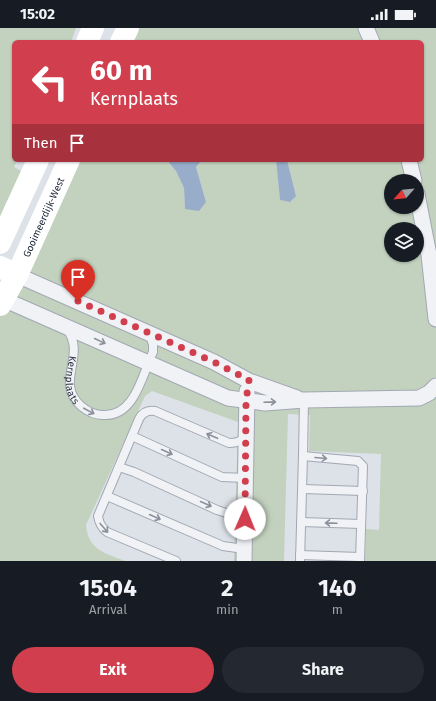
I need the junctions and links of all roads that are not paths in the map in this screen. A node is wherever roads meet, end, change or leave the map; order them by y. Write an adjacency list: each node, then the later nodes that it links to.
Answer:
1 (93, 28): 4 (street)
2 (128, 28): 5 (street)
3 (366, 28): 6 (street)
4 (88, 40)
5 (123, 40)
6 (371, 40)
7 (37, 162): 12 (street)
8 (68, 162): 13 (street, Gooimeerdijk-West)
9 (409, 162): 10 (street)
10 (412, 174)
11 (421, 214): 15 (street)
12 (0, 243)
13 (9, 271): 14 (street, Gooimeerdijk-West); 17 (street)
14 (1, 301): 16 (street)
15 (436, 319)
16 (66, 327): 18 (street, one-way to 18); 18 (lane, Kernplaats, one-way to 18)
17 (149, 332): 18 (lane, Kernplaats); 19 (street)
18 (148, 363): 22 (street)
19 (249, 380): 21 (street); 22 (street)
20 (436, 386): 21 (street)
21 (304, 400): 22 (street, one-way to 21); 25 (lane)
22 (246, 401): 23 (street)
23 (246, 434): 24 (lane, one-way to 24); 27 (street)
24 (132, 436): 26 (lane); 27 (lane, one-way to 27)
25 (303, 456): 28 (lane); 29 (lane, one-way to 29)
26 (119, 467): 30 (lane); 31 (lane, one-way to 31)
27 (245, 478): 31 (street)
28 (303, 489): 29 (lane); 32 (lane)
29 (362, 491): 33 (lane)
30 (106, 496): 34 (lane, one-way to 34); 37 (lane, one-way to 37)
31 (245, 519): 34 (street)
32 (302, 522): 33 (lane, one-way to 32); 35 (lane)
33 (361, 524): 36 (lane)
34 (244, 555)
35 (300, 558): 36 (lane)
36 (360, 559)
37 (176, 561)

